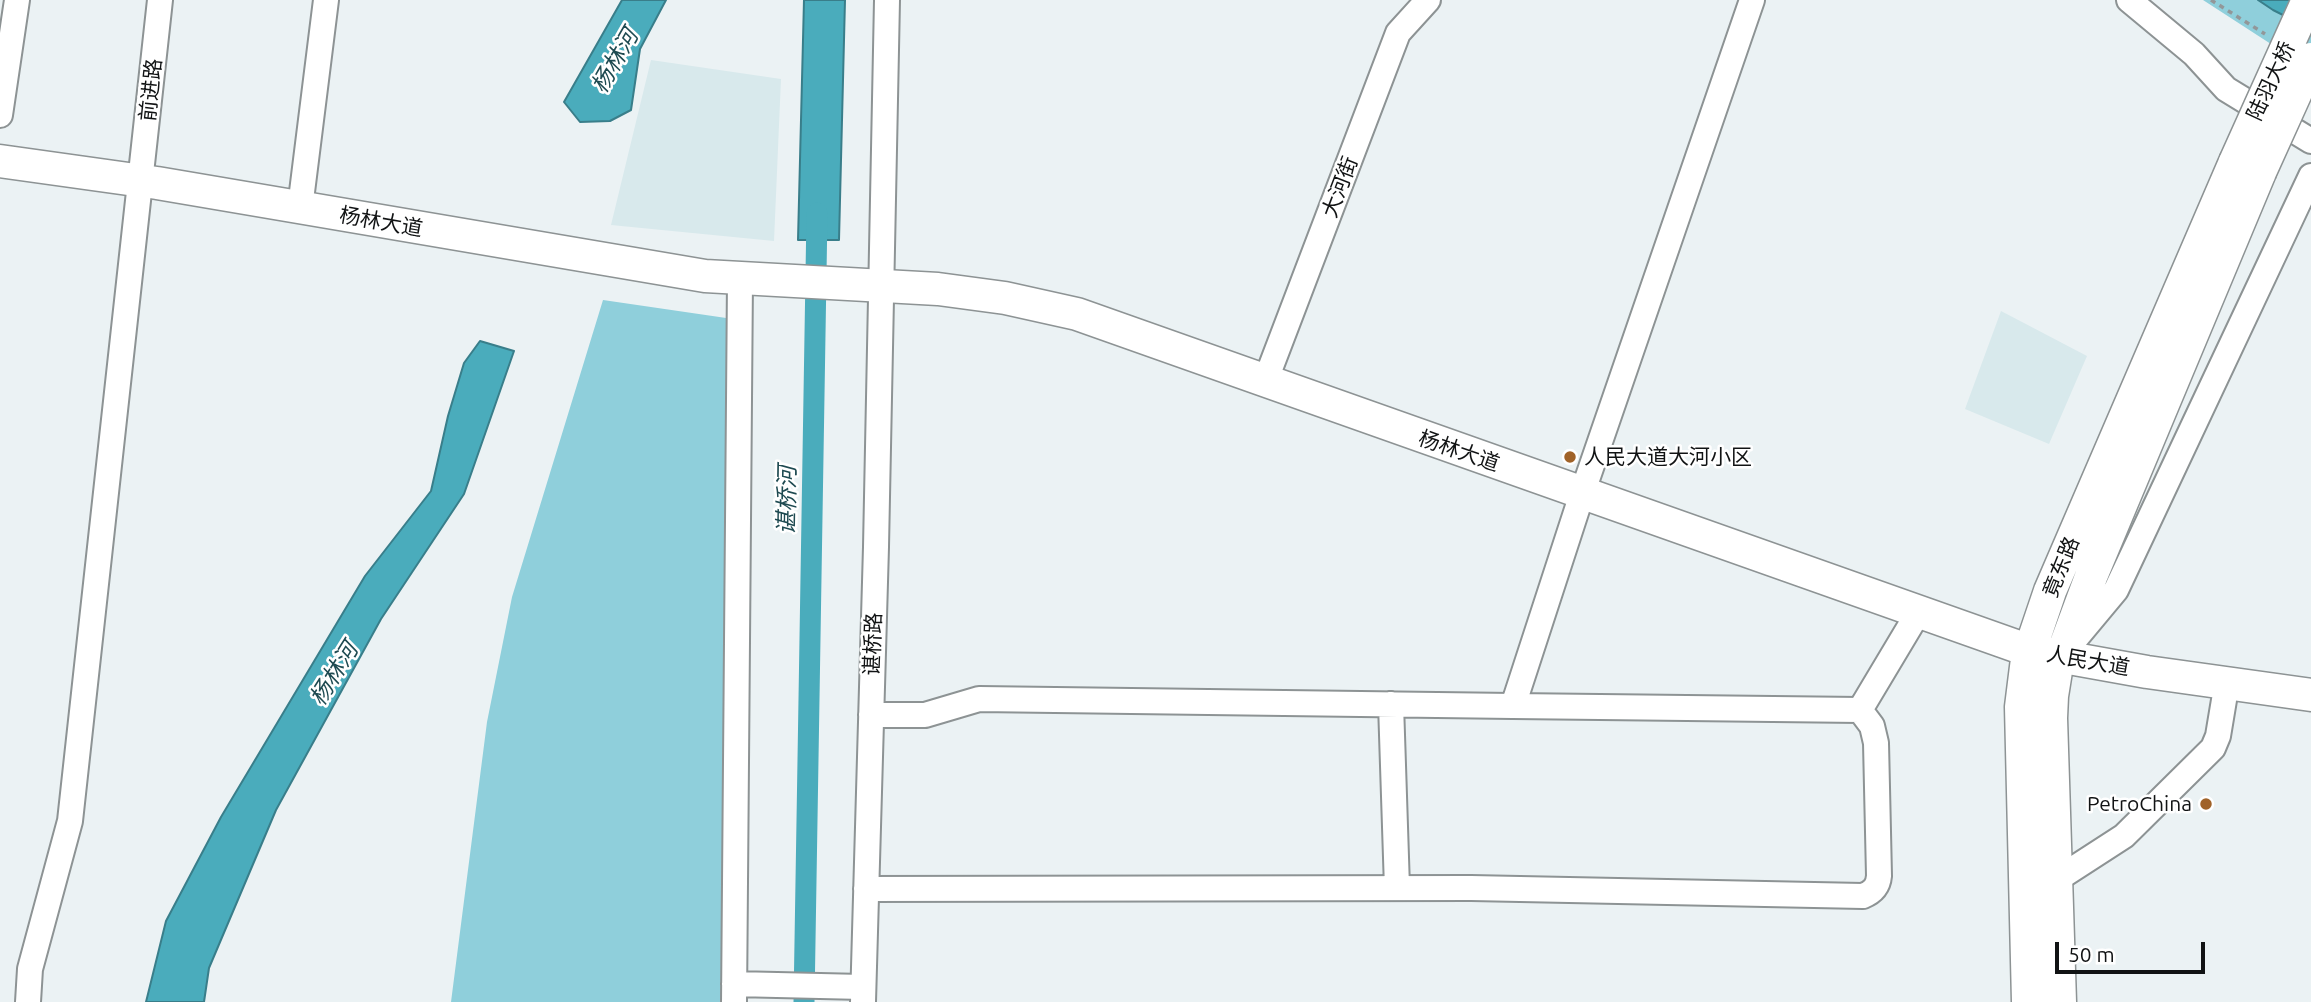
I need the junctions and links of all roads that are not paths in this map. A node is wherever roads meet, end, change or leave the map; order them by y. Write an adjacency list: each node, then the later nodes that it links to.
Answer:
1 (18, 0): 10 (street)
2 (160, 0): 15 (street, 前进路)
3 (326, 0): 16 (street)
4 (887, 0): 18 (street, 谌桥路)
5 (1428, 0): 19 (street, 大河街)
6 (1752, 0): 20 (street)
7 (2129, 0): 11 (street)
8 (2308, 0): 13 (main road, 陆羽大桥, bridge)
9 (2311, 58): 13 (main road, 陆羽大桥, bridge)
10 (0, 115)
11 (2311, 141)
12 (0, 161): 15 (main road, 杨林大道)
13 (2247, 167): 22 (main road, 竟东路); 23 (main road, 竟东路)
14 (2311, 176): 23 (street)
15 (142, 181): 16 (main road, 杨林大道); 36 (street, 前进路)
16 (300, 208): 17 (main road, 杨林大道)
17 (751, 280): 18 (main road, 杨林大道); 34 (street)
18 (880, 286): 19 (main road, 杨林大道); 30 (street, 谌桥路)
19 (1265, 382): 20 (main road, 杨林大道)
20 (1582, 494): 21 (main road, 杨林大道); 27 (street)
21 (1919, 613): 22 (main road, 杨林大道); 28 (street)
22 (2029, 651): 23 (main road, 人民大道); 37 (main road, 竟东路)
23 (2059, 664): 24 (main road, 人民大道); 25 (main road, 人民大道); 31 (main road, 竟东路)
24 (2311, 695)
25 (2224, 700): 29 (main road, 人民大道); 31 (street)
26 (1391, 704): 27 (street); 30 (street); 32 (street)
27 (1513, 705): 28 (street)
28 (1860, 710): 32 (street)
29 (2311, 712)
30 (871, 715): 33 (street, 谌桥路)
31 (2056, 880): 38 (main road, 竟东路)
32 (1396, 888): 33 (street)
33 (866, 889): 35 (street, 谌桥路)
34 (734, 993): 35 (street)
35 (863, 994)
36 (28, 1002)
37 (2028, 1002)
38 (2060, 1002)

